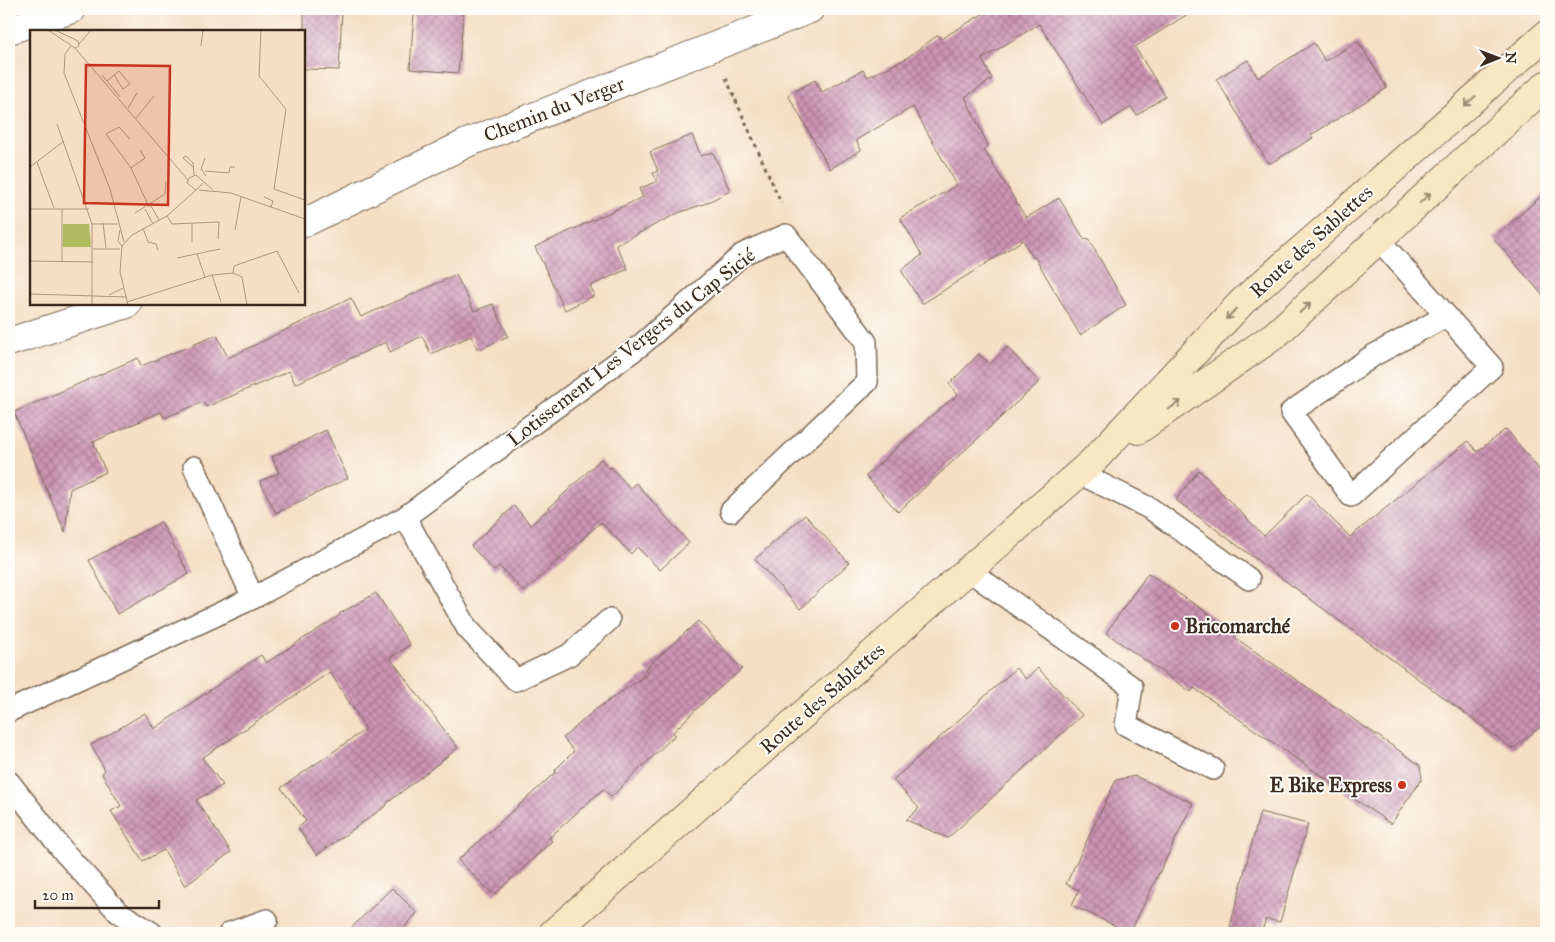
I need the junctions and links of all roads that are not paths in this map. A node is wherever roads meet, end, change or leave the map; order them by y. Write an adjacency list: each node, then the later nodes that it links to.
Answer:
1 (72, 9): 3 (street)
2 (810, 9): 6 (street, Chemin du Verger)
3 (9, 30)
4 (1546, 35): 12 (main road, Route des Sablettes, one-way to 12)
5 (1546, 85): 7 (main road, Route des Sablettes, one-way to 5)
6 (305, 223)
7 (1379, 240): 9 (lane); 12 (main road, Route des Sablettes, one-way to 7)
8 (124, 305): 10 (street)
9 (1446, 316): 9 (lane)
10 (9, 342)
11 (194, 467): 17 (lane)
12 (1085, 468): 15 (main road, Route des Sablettes); 16 (lane)
13 (731, 511): 14 (lane, Lotissement Les Vergers du Cap Sicié)
14 (405, 517): 17 (lane, Lotissement Les Vergers du Cap Sicié); 18 (lane)
15 (968, 570): 20 (lane); 25 (main road, Route des Sablettes)
16 (1249, 580)
17 (253, 598): 19 (lane, Lotissement Les Vergers du Cap Sicié)
18 (608, 620)
19 (9, 711)
20 (1213, 770)
21 (9, 782): 23 (lane)
22 (267, 920): 24 (lane)
23 (152, 933)
24 (230, 933)
25 (553, 933)

